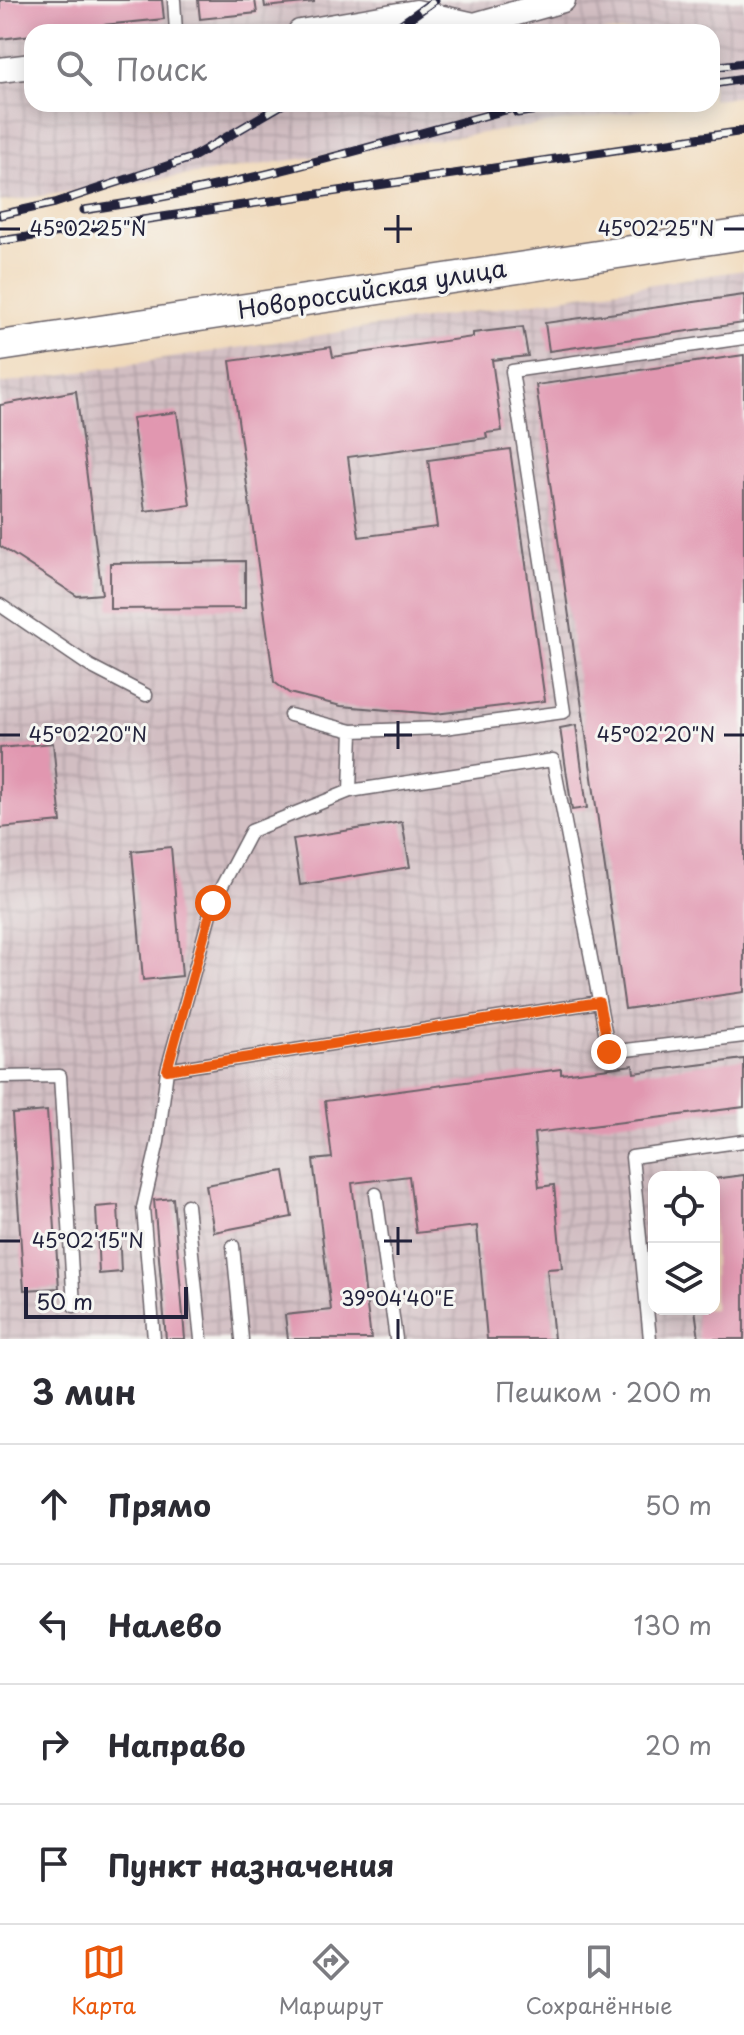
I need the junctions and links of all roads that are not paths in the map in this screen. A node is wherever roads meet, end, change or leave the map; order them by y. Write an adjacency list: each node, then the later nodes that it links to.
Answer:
1 (174, 0): 4 (lane)
2 (563, 0): 7 (street)
3 (413, 6): 5 (street); 6 (street)
4 (176, 24)
5 (335, 24)
6 (471, 24)
7 (478, 24)
8 (24, 67): 9 (street)
9 (0, 70)
10 (744, 234): 12 (street, Новороссийская улица)
11 (744, 338): 16 (lane)
12 (0, 346)
13 (0, 605): 14 (lane)
14 (146, 695)
15 (290, 715): 16 (lane)
16 (352, 731): 17 (lane)
17 (350, 791): 18 (lane); 20 (lane)
18 (599, 1002): 19 (lane); 20 (lane)
19 (744, 1036)
20 (167, 1070): 27 (lane)
21 (0, 1077): 26 (lane)
22 (744, 1141): 31 (lane)
23 (376, 1194): 30 (lane)
24 (187, 1205): 28 (lane)
25 (233, 1246): 29 (lane)
26 (74, 1306)
27 (154, 1339)
28 (201, 1339)
29 (242, 1339)
30 (396, 1339)
31 (650, 1339)

